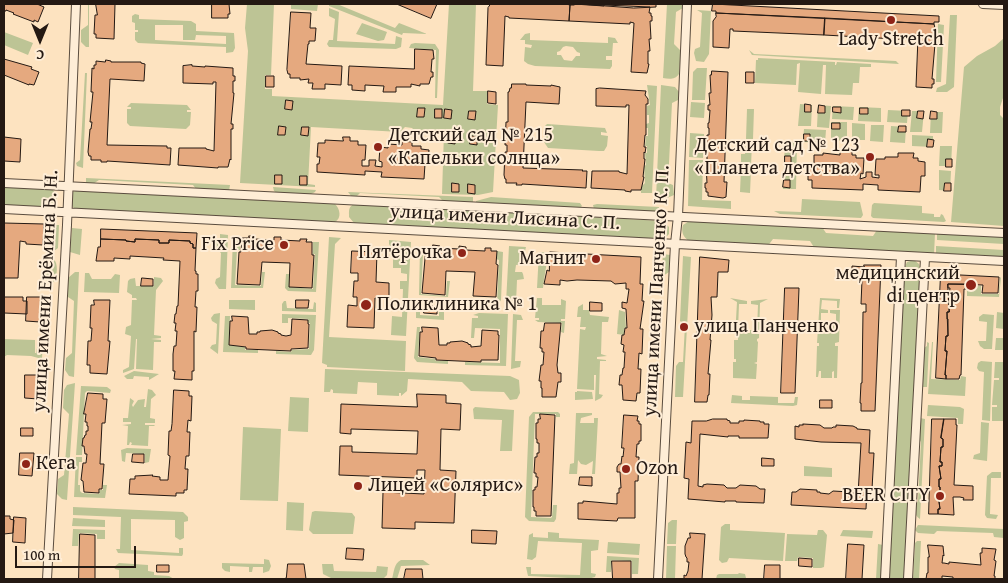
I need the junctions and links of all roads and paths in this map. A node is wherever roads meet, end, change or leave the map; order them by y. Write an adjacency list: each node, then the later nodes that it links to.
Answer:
1 (76, 4): 6 (street, улица имени Ерёмина Б. Н.)
2 (687, 4): 9 (street, улица имени Панченко К. П.)
3 (983, 4): 4 (street)
4 (1004, 5)
5 (4, 182): 6 (street, улица имени Лисина С. П.)
6 (68, 186): 8 (street, улица имени Ерёмина Б. Н.); 9 (street, улица имени Лисина С. П.)
7 (4, 209): 8 (street, улица имени Лисина С. П.)
8 (67, 212): 11 (street, улица имени Лисина С. П.); 15 (street, улица имени Ерёмина Б. Н.)
9 (678, 216): 10 (street, улица имени Лисина С. П.); 11 (street, улица имени Панченко К. П.)
10 (1004, 233)
11 (675, 244): 12 (street, улица имени Лисина С. П.); 16 (street, улица имени Панченко К. П.)
12 (901, 256): 13 (street, улица имени Лисина С. П.); 17 (street)
13 (925, 258): 14 (street, улица имени Лисина С. П.); 18 (street)
14 (1004, 261)
15 (47, 579)
16 (658, 579)
17 (885, 579)
18 (908, 579)

